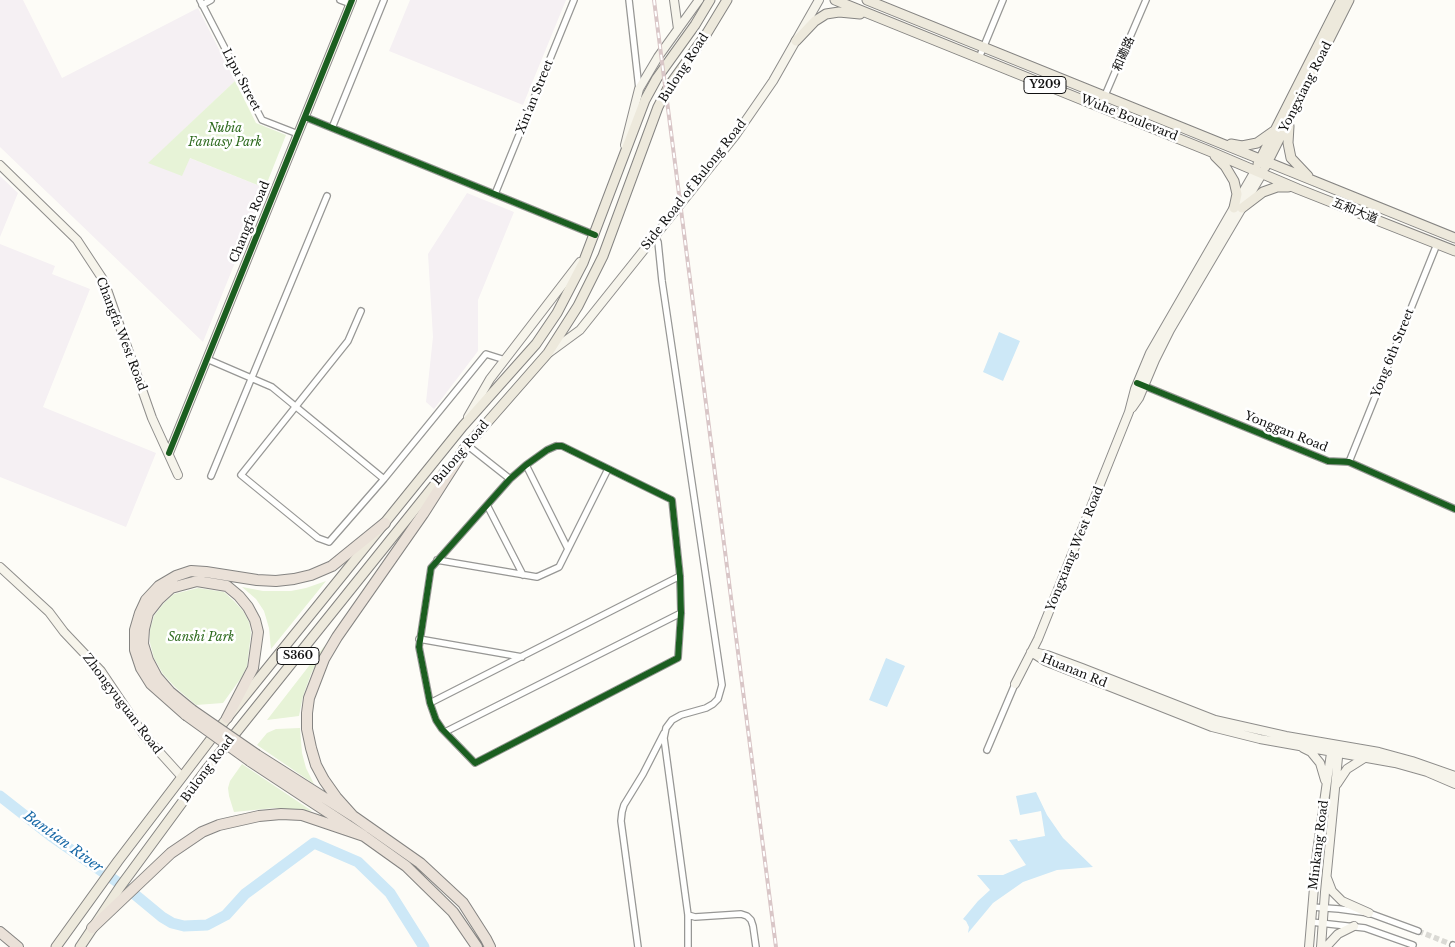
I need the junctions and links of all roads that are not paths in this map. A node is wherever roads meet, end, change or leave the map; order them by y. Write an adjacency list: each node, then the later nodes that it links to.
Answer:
1 (211, 0): 17 (street)
2 (340, 0): 18 (street)
3 (384, 0): 31 (street)
4 (574, 0): 41 (street, Xin'an Street)
5 (629, 0): 25 (street)
6 (674, 0): 21 (main road)
7 (699, 0): 21 (main road)
8 (710, 0): 35 (main road, Bulong Road / S360)
9 (727, 0): 52 (main road, Bulong Road / S360)
10 (818, 0): 22 (main road, Side Road of Bulong Road)
11 (835, 0): 20 (main road, Wuhe Boulevard / Y209)
12 (867, 0): 19 (main road, Wuhe Boulevard / Y209)
13 (1002, 0): 23 (street)
14 (1146, 0): 26 (street, 和磡路)
15 (1341, 0): 30 (main road, Yongxiang Road)
16 (1349, 0): 29 (main road, Yongxiang Road)
17 (201, 2): 32 (street, Lipu Street)
18 (352, 2): 28 (main road, Changfa Road)
19 (874, 2): 23 (main road, Wuhe Boulevard / Y209)
20 (872, 15): 22 (main road); 24 (main road, Wuhe Boulevard / Y209)
21 (678, 30): 25 (main road)
22 (796, 41): 46 (main road, Side Road of Bulong Road)
23 (983, 46): 24 (street); 26 (main road, Wuhe Boulevard / Y209)
24 (979, 58): 27 (main road, Wuhe Boulevard / Y209)
25 (639, 89): 35 (main road)
26 (1106, 95): 27 (street, 和磡路); 33 (main road, Wuhe Boulevard / Y209)
27 (1100, 107): 34 (main road, Wuhe Boulevard / Y209)
28 (305, 117): 31 (street); 32 (main road, Changfa Road)
29 (1290, 118): 36 (main road, Yongxiang Road); 39 (main road)
30 (1279, 125): 33 (main road); 36 (main road, Yongxiang Road)
31 (332, 128): 41 (street)
32 (298, 134): 53 (main road, Changfa Road)
33 (1217, 142): 34 (main road); 36 (main road, Wuhe Boulevard / Y209)
34 (1209, 151): 38 (main road, Wuhe Boulevard / Y209); 44 (main road)
35 (623, 159): 45 (main road, Bulong Road / S360)
36 (1264, 161): 38 (main road, Yongxiang Road); 39 (main road, 五和大道 / Y209)
37 (0, 165): 60 (main road, Changfa West Road)
38 (1258, 172): 40 (main road, 五和大道 / Y209); 44 (main road, Yongxiang West Road)
39 (1315, 181): 42 (main road); 47 (main road, 五和大道 / Y209)
40 (1298, 189): 42 (main road, 五和大道 / Y209); 44 (main road)
41 (495, 194): 45 (street)
42 (1310, 194): 48 (main road, 五和大道 / Y209)
43 (327, 196): 55 (street)
44 (1238, 208): 56 (main road, Yongxiang West Road)
45 (595, 235): 49 (main road, Bulong Road / S360)
46 (654, 235): 52 (main road, Side Road of Bulong Road); 84 (street)
47 (1455, 238)
48 (1437, 244): 50 (main road, 五和大道 / Y209); 61 (street, Yong 6th Street)
49 (589, 251): 54 (main road); 58 (main road, Bulong Road / S360)
50 (1455, 251)
51 (361, 311): 57 (street)
52 (548, 353): 59 (main road, Bulong Road / S360)
53 (207, 359): 55 (street); 60 (main road, Changfa Road)
54 (505, 360): 58 (main road); 66 (street)
55 (250, 378): 57 (street); 65 (street)
56 (1141, 384): 61 (street, Yonggan Road); 78 (main road, Yongxiang West Road)
57 (295, 406): 66 (street); 66 (street)
58 (460, 430): 70 (main road, Bulong Road / S360)
59 (467, 444): 67 (street); 96 (highway); 106 (main road, Bulong Road / S360)
60 (169, 453): 64 (main road, Changfa West Road)
61 (1349, 462): 69 (street, Yonggan Road)
62 (526, 465): 63 (street); 67 (street); 71 (street)
63 (608, 468): 71 (street); 75 (street)
64 (178, 475)
65 (211, 476)
66 (384, 479)
67 (510, 479): 68 (street)
68 (487, 505): 72 (street); 74 (street)
69 (1455, 509)
70 (385, 523): 82 (highway); 83 (main road, Bulong Road / S360)
71 (568, 549): 74 (street)
72 (437, 560): 74 (street); 77 (street)
73 (0, 566): 92 (main road, Zhongyuguan Road)
74 (523, 575)
75 (680, 576): 76 (street); 79 (street)
76 (680, 613): 85 (street); 85 (street)
77 (419, 639): 79 (street); 81 (street)
78 (1031, 652): 80 (main road, Yongxiang West Road); 86 (main road, Huanan Rd); 87 (main road, Huanan Rd)
79 (522, 657): 81 (street)
80 (1015, 684): 88 (street)
81 (430, 703): 85 (street)
82 (189, 713): 83 (highway); 90 (highway, bridge)
83 (227, 718): 92 (main road, Bulong Road / S360)
84 (666, 728): 102 (street); 115 (street)
85 (445, 732)
86 (1299, 746): 87 (main road, Huanan Rd); 93 (main road)
87 (1335, 748): 89 (main road, Huanan Rd); 91 (main road, Huanan Rd); 93 (main road, Minkang Road); 95 (main road, Minkang Road)
88 (987, 750)
89 (1366, 757): 94 (main road, Huanan Rd); 95 (main road)
90 (254, 758): 96 (highway); 97 (highway)
91 (1455, 776)
92 (182, 777): 111 (main road, Bulong Road / S360)
93 (1326, 784): 99 (main road, Minkang Road)
94 (1455, 784)
95 (1335, 789): 98 (main road, Minkang Road)
96 (353, 816): 114 (highway)
97 (364, 836): 106 (highway); 113 (highway)
98 (1326, 873): 100 (main road, Minkang Road); 101 (main road)
99 (1312, 907): 100 (street); 103 (main road, Minkang Road)
100 (1324, 907): 101 (street); 104 (main road, Minkang Road)
101 (1369, 914): 107 (street)
102 (688, 915): 116 (street); 117 (street)
103 (1311, 922): 104 (street); 118 (main road, Minkang Road)
104 (1323, 923): 105 (street); 119 (main road, Minkang Road)
105 (1354, 926): 109 (street); 120 (main road)
106 (92, 928): 112 (main road, S360)
107 (1418, 931)
108 (0, 932): 110 (highway)
109 (1413, 945)
110 (18, 947)
111 (56, 947)
112 (80, 947)
113 (477, 947)
114 (490, 947)
115 (638, 947)
116 (688, 947)
117 (756, 947)
118 (1309, 947)
119 (1321, 947)
120 (1326, 947)

